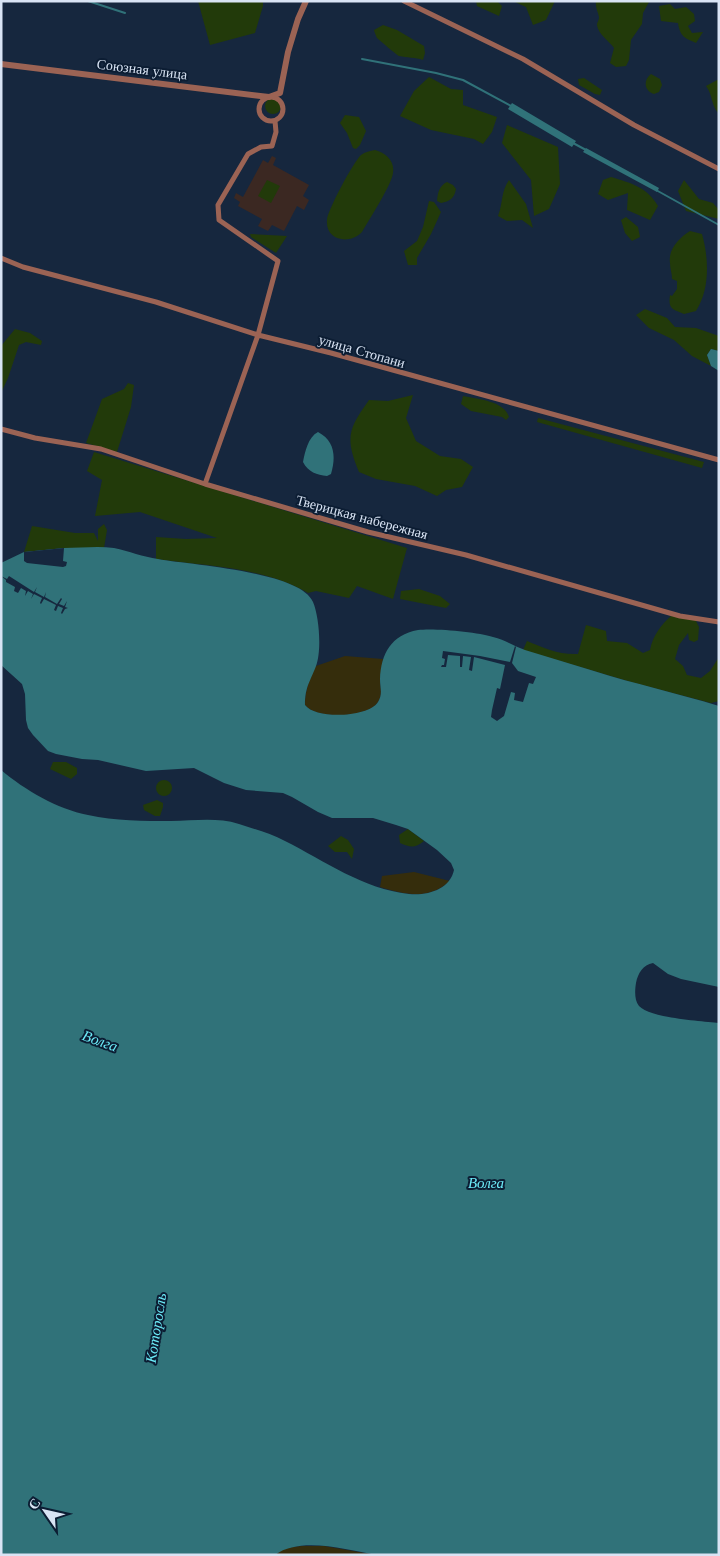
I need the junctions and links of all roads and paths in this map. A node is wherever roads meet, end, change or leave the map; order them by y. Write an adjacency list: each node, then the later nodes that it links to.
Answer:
1 (306, 1): 4 (street)
2 (404, 1): 8 (street)
3 (1, 64): 5 (street, Союзная улица)
4 (280, 93): 5 (street, Союзная улица); 6 (street)
5 (270, 97): 6 (street); 7 (street)
6 (280, 101): 7 (street)
7 (275, 121): 10 (street)
8 (719, 169)
9 (1, 258): 10 (street, улица Стопани)
10 (258, 335): 12 (street, улица Стопани); 13 (street)
11 (1, 429): 13 (street, Тверицкая набережная)
12 (719, 460)
13 (205, 484): 14 (street, Тверицкая набережная)
14 (719, 622)

